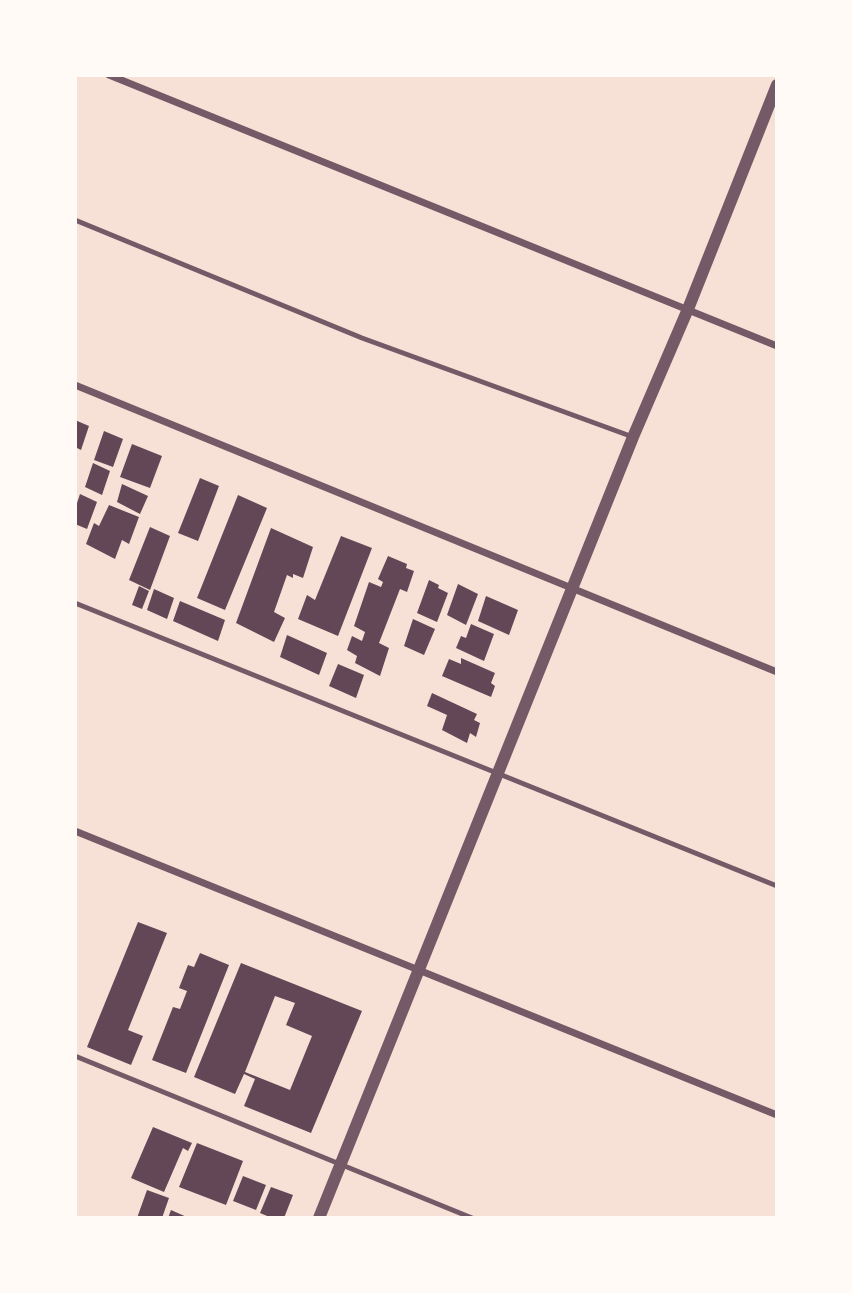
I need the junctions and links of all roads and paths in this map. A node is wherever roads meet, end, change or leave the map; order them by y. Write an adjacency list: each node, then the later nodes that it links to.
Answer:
1 (109, 75): 4 (street)
2 (777, 85): 4 (street)
3 (75, 220): 7 (lane)
4 (688, 309): 5 (street); 7 (street)
5 (777, 346)
6 (75, 385): 8 (street)
7 (633, 437): 8 (street)
8 (572, 589): 10 (street); 11 (street)
9 (75, 603): 11 (lane)
10 (777, 672)
11 (499, 773): 13 (lane); 14 (street)
12 (75, 831): 14 (street)
13 (777, 886)
14 (419, 970): 16 (street); 17 (street)
15 (75, 1056): 17 (lane)
16 (777, 1115)
17 (341, 1164): 18 (street); 19 (lane)
18 (319, 1218)
19 (472, 1218)

